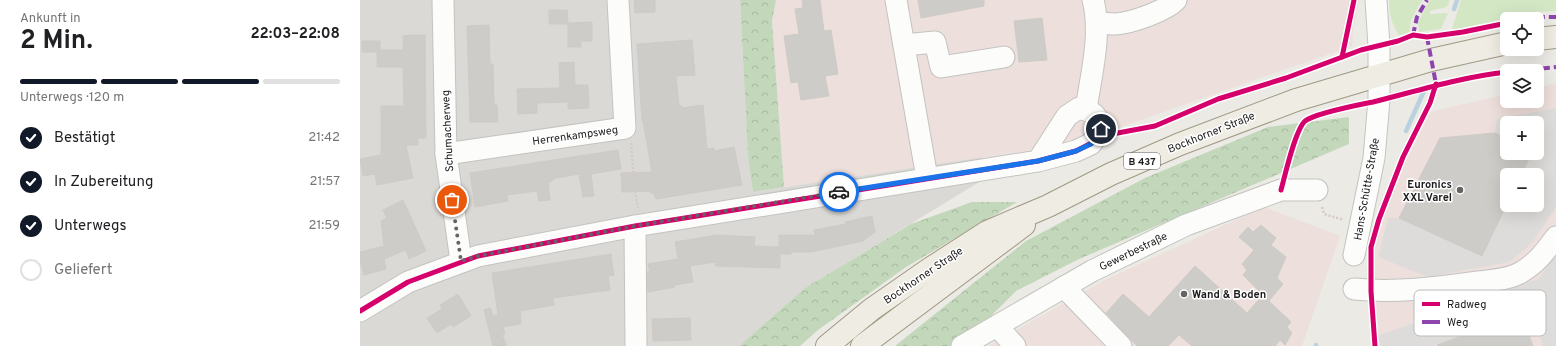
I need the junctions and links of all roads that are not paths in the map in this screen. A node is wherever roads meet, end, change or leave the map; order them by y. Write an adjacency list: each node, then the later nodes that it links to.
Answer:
1 (443, 0): 15 (street, Schumacherweg)
2 (618, 0): 15 (street, Herrenkampsweg)
3 (896, 0): 10 (street)
4 (1093, 0): 7 (street)
5 (1176, 0): 7 (street)
6 (1376, 0): 13 (street, Hans-Schütte-Straße)
7 (1097, 23): 14 (street)
8 (1556, 36): 9 (main road)
9 (1544, 38)
10 (904, 44): 12 (street); 17 (street)
11 (1500, 45): 13 (main road, B 437)
12 (1004, 57)
13 (1380, 74): 19 (main road, Bockhorner Straße / B 437); 22 (street, Hans-Schütte-Straße)
14 (1086, 110): 16 (street); 16 (street)
15 (446, 154): 23 (street, Schumacherweg)
16 (1038, 161): 17 (street)
17 (928, 178): 20 (street)
18 (1317, 190): 24 (street, Gewerbestraße)
19 (1048, 206): 29 (main road, Bockhorner Straße / B 437); 30 (main road, Bockhorner Straße / B 437)
20 (639, 226): 23 (street); 28 (street)
21 (1556, 237): 25 (street)
22 (1354, 255)
23 (461, 261): 26 (street)
24 (1064, 287): 27 (street, Gewerbestraße); 33 (street)
25 (1354, 288)
26 (360, 311)
27 (997, 326): 31 (street, Gewerbestraße); 32 (street)
28 (636, 346)
29 (828, 346)
30 (862, 346)
31 (964, 346)
32 (1015, 346)
33 (1121, 346)

